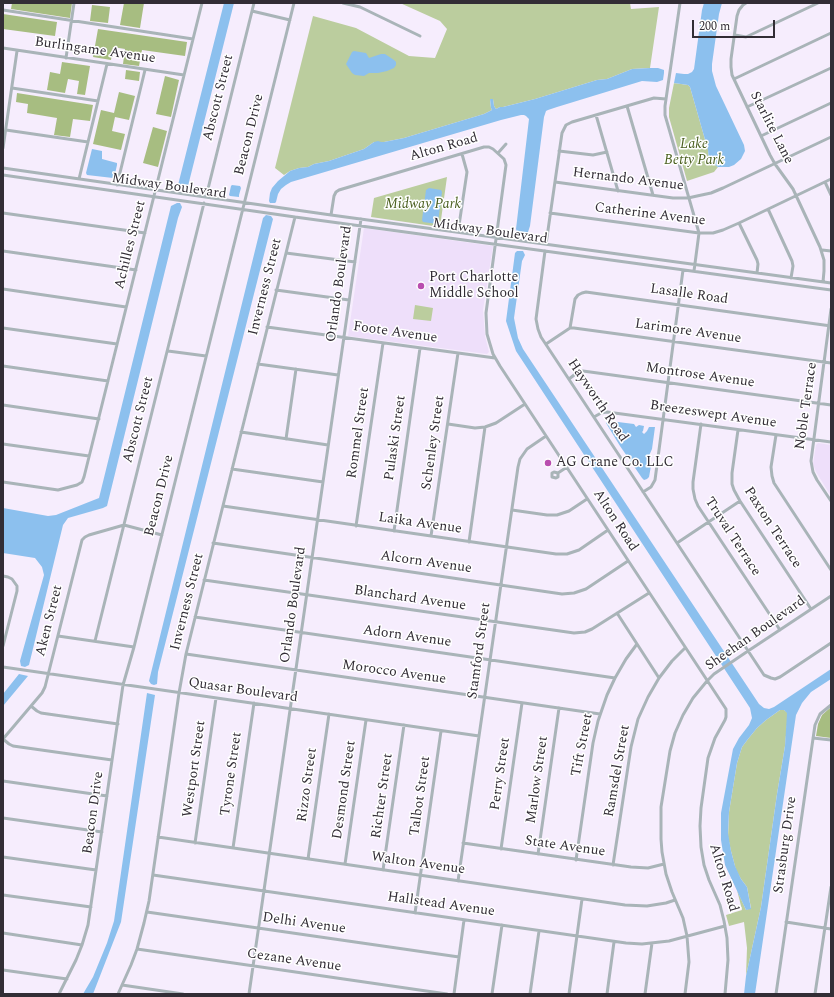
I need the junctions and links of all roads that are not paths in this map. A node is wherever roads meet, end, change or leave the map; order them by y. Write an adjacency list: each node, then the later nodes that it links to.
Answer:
1 (74, 3): 11 (street)
2 (202, 3): 16 (street, Achilles Street)
3 (254, 3): 10 (street, Abscott Street)
4 (294, 3): 12 (street, Beacon Drive)
5 (343, 3): 15 (street)
6 (680, 3): 26 (street)
7 (746, 3): 14 (street, Starlite Lane)
8 (818, 3): 14 (street)
9 (3, 10): 11 (street)
10 (252, 11): 12 (street); 56 (street, Abscott Street)
11 (72, 20): 16 (street); 19 (street)
12 (290, 20): 59 (street, Beacon Drive)
13 (831, 33): 24 (street)
14 (735, 35): 24 (street, Starlite Lane)
15 (420, 36)
16 (193, 38): 23 (street, Achilles Street)
17 (3, 48): 18 (street, Burlingame Avenue)
18 (17, 51): 19 (street, Burlingame Avenue); 25 (street)
19 (66, 58): 20 (street, Burlingame Avenue)
20 (107, 64): 22 (street, Burlingame Avenue); 27 (street)
21 (831, 68): 30 (street)
22 (145, 70): 23 (street, Burlingame Avenue); 49 (street)
23 (184, 76): 50 (street, Achilles Street)
24 (734, 79): 30 (street, Starlite Lane)
25 (12, 88): 27 (street); 32 (street)
26 (666, 99): 29 (street); 57 (street)
27 (98, 101): 35 (street)
28 (831, 102): 33 (street)
29 (627, 106): 31 (street); 52 (street)
30 (747, 107): 33 (street, Starlite Lane)
31 (596, 115): 38 (street); 39 (street)
32 (6, 130): 35 (street); 37 (street)
33 (761, 136): 42 (street, Starlite Lane)
34 (831, 137): 42 (street, Hernando Avenue)
35 (88, 142): 45 (street)
36 (506, 144): 40 (street)
37 (3, 148)
38 (559, 151): 39 (street); 47 (street)
39 (607, 152): 51 (street)
40 (498, 153): 41 (street, Alton Road); 72 (street, Alton Road)
41 (462, 154): 64 (street, Alton Road); 69 (street)
42 (775, 164): 55 (street, Starlite Lane); 57 (street, Hernando Avenue)
43 (3, 168): 45 (street, Midway Boulevard)
44 (3, 175): 54 (street, Midway Boulevard)
45 (79, 179): 49 (street, Midway Boulevard)
46 (831, 179): 48 (street, Catherine Avenue)
47 (555, 182): 51 (street, Hernando Avenue); 63 (street)
48 (825, 182): 53 (street); 55 (street, Catherine Avenue)
49 (117, 185): 50 (street, Midway Boulevard)
50 (156, 190): 54 (street, Achilles Street); 56 (street, Midway Boulevard)
51 (618, 191): 52 (street, Hernando Avenue)
52 (653, 195): 57 (street, Hernando Avenue)
53 (831, 195)
54 (154, 196): 58 (street, Midway Boulevard); 70 (street, Achilles Street)
55 (796, 196): 61 (street, Catherine Avenue); 75 (street, Starlite Lane)
56 (206, 197): 59 (street, Midway Boulevard)
57 (688, 198): 71 (street)
58 (204, 203): 60 (street, Midway Boulevard); 106 (street, Abscott Street)
59 (245, 203): 60 (street, Beacon Drive); 64 (street, Midway Boulevard)
60 (243, 209): 65 (street, Midway Boulevard); 108 (street, Beacon Drive)
61 (768, 209): 67 (street, Catherine Avenue); 86 (street)
62 (3, 213): 70 (street)
63 (550, 213): 71 (street, Catherine Avenue); 74 (street)
64 (332, 215): 66 (street, Midway Boulevard)
65 (295, 217): 68 (street, Midway Boulevard); 79 (street, Inverness Street)
66 (361, 219): 68 (street, Orlando Boulevard); 69 (street, Midway Boulevard)
67 (739, 223): 71 (street, Catherine Avenue); 85 (street)
68 (360, 226): 73 (street, Midway Boulevard); 80 (street, Orlando Boulevard)
69 (458, 232): 72 (street, Midway Boulevard)
70 (145, 233): 82 (street, Achilles Street)
71 (699, 233): 81 (street)
72 (496, 237): 73 (street, Alton Road); 74 (street, Midway Boulevard)
73 (495, 244): 77 (street, Midway Boulevard); 109 (street, Alton Road)
74 (546, 244): 81 (street, Midway Boulevard)
75 (822, 250): 78 (street); 87 (street, Starlite Lane)
76 (3, 251): 82 (street)
77 (545, 251): 83 (street, Midway Boulevard); 104 (street, Hayworth Road)
78 (831, 251)
79 (286, 253): 80 (street); 90 (street, Inverness Street)
80 (355, 262): 92 (street, Orlando Boulevard)
81 (695, 264): 84 (street); 85 (street, Midway Boulevard)
82 (136, 270): 94 (street, Achilles Street)
83 (683, 270): 84 (street, Midway Boulevard); 93 (street)
84 (694, 271): 91 (street, Midway Boulevard)
85 (757, 273): 86 (street, Midway Boulevard)
86 (791, 278): 87 (street, Midway Boulevard)
87 (822, 282): 88 (street, Midway Boulevard)
88 (831, 283)
89 (3, 289): 94 (street)
90 (276, 290): 92 (street); 97 (street, Inverness Street)
91 (831, 290)
92 (349, 300): 100 (street, Orlando Boulevard)
93 (679, 305): 96 (street, Lasalle Road); 99 (street, Lasalle Road); 101 (street)
94 (126, 307): 103 (street, Achilles Street)
95 (831, 309): 96 (street, Noble Terrace)
96 (830, 326): 110 (street, Noble Terrace)
97 (267, 327): 100 (street, Foote Avenue); 112 (street, Inverness Street)
98 (3, 328): 103 (street)
99 (570, 328): 101 (street, Larimore Avenue); 104 (street)
100 (344, 337): 102 (street, Foote Avenue); 115 (street, Orlando Boulevard)
101 (674, 341): 110 (street, Larimore Avenue); 118 (street)
102 (383, 343): 105 (street, Foote Avenue); 153 (street, Rommel Street)
103 (117, 344): 117 (street, Achilles Street)
104 (546, 344): 116 (street, Hayworth Road)
105 (420, 348): 107 (street, Foote Avenue); 155 (street, Pulaski Street)
106 (168, 351): 108 (street); 152 (street, Abscott Street)
107 (458, 353): 109 (street, Foote Avenue); 126 (street, Schenley Street)
108 (206, 356): 156 (street, Beacon Drive)
109 (495, 358): 120 (street, Alton Road)
110 (824, 362): 111 (street, Larimore Avenue); 119 (street, Noble Terrace)
111 (831, 363)
112 (258, 364): 114 (street); 130 (street, Inverness Street)
113 (3, 366): 117 (street)
114 (296, 369): 115 (street); 133 (street)
115 (338, 375): 137 (street, Orlando Boulevard)
116 (569, 379): 118 (street, Montrose Avenue); 123 (street, Hayworth Road)
117 (108, 381): 124 (street, Achilles Street)
118 (668, 383): 119 (street, Montrose Avenue); 125 (street)
119 (818, 403): 122 (street, Montrose Avenue); 134 (street, Noble Terrace)
120 (525, 404): 128 (street); 132 (street, Alton Road)
121 (3, 405): 124 (street)
122 (831, 405)
123 (594, 417): 125 (street, Breezeswept Avenue); 144 (street, Hayworth Road)
124 (99, 419): 138 (street, Achilles Street)
125 (663, 419): 127 (street, Breezeswept Avenue); 144 (street)
126 (448, 424): 128 (street); 157 (street, Schenley Street)
127 (700, 424): 129 (street, Breezeswept Avenue); 151 (street, Truval Terrace)
128 (485, 427): 158 (street)
129 (738, 430): 131 (street, Breezeswept Avenue); 146 (street, Paxton Terrace)
130 (241, 432): 133 (street); 140 (street, Inverness Street)
131 (776, 435): 134 (street, Breezeswept Avenue); 164 (street)
132 (546, 436): 139 (street, Alton Road); 149 (street, Stamford Street)
133 (286, 439): 137 (street)
134 (813, 440): 135 (street, Breezeswept Avenue); 147 (street, Noble Terrace)
135 (831, 442)
136 (3, 444): 138 (street)
137 (328, 445): 143 (street, Orlando Boulevard)
138 (89, 456): 142 (street, Achilles Street)
139 (567, 467): 141 (street); 145 (street, Alton Road)
140 (232, 469): 143 (street); 148 (street, Inverness Street)
141 (558, 473)
142 (3, 482)
143 (323, 482): 150 (street, Orlando Boulevard)
144 (643, 492): 160 (street, Hayworth Road)
145 (588, 499): 149 (street); 154 (street, Alton Road)
146 (740, 501): 151 (street); 171 (street, Paxton Terrace)
147 (831, 501)
148 (223, 506): 150 (street, Laika Avenue); 159 (street, Inverness Street)
149 (512, 510): 161 (street, Stamford Street)
150 (317, 520): 153 (street, Laika Avenue); 162 (street, Orlando Boulevard)
151 (708, 522): 160 (street); 177 (street, Truval Terrace)
152 (124, 525): 156 (street); 179 (street, Aken Street); 180 (street, Abscott Street)
153 (356, 526): 155 (street, Laika Avenue)
154 (608, 530): 161 (street, Laika Avenue); 163 (street, Alton Road)
155 (394, 531): 157 (street, Laika Avenue)
156 (162, 535): 184 (street, Beacon Drive)
157 (431, 536): 158 (street, Laika Avenue)
158 (469, 542): 161 (street, Laika Avenue)
159 (213, 543): 162 (street, Alcorn Avenue); 166 (street, Inverness Street)
160 (677, 543): 186 (street, Hayworth Road)
161 (506, 547): 167 (street, Stamford Street)
162 (312, 557): 167 (street, Alcorn Avenue); 169 (street, Orlando Boulevard)
163 (628, 561): 167 (street, Alcorn Avenue); 168 (street, Alton Road)
164 (831, 570)
165 (3, 576): 176 (street)
166 (204, 580): 169 (street, Blanchard Avenue); 173 (street, Inverness Street)
167 (501, 585): 174 (street, Stamford Street)
168 (649, 592): 172 (street, Blanchard Avenue); 185 (street, Alton Road)
169 (306, 595): 174 (street, Blanchard Avenue); 178 (street, Orlando Boulevard)
170 (831, 596): 171 (street, Sheehan Boulevard)
171 (811, 609): 177 (street, Sheehan Boulevard)
172 (617, 613): 174 (street, Blanchard Avenue); 182 (street)
173 (195, 617): 178 (street, Adorn Avenue); 187 (street, Inverness Street)
174 (495, 622): 188 (street, Stamford Street)
175 (3, 628): 176 (street)
176 (7, 628): 183 (street)
177 (780, 630): 186 (street, Sheehan Boulevard)
178 (301, 632): 188 (street, Adorn Avenue); 190 (street, Orlando Boulevard)
179 (58, 636): 180 (street); 191 (street, Aken Street)
180 (95, 641): 184 (street)
181 (831, 643): 186 (street, Hayworth Road)
182 (637, 644): 192 (street, Tift Street); 193 (street)
183 (3, 646)
184 (134, 647): 195 (street, Beacon Drive)
185 (685, 648): 193 (street, Ramsdel Street); 194 (street, Alton Road)
186 (748, 651): 194 (street, Sheehan Boulevard)
187 (186, 654): 190 (street, Morocco Avenue); 196 (street, Inverness Street)
188 (490, 660): 192 (street, Adorn Avenue); 197 (street, Stamford Street)
189 (3, 668): 191 (street, Quasar Boulevard)
190 (296, 670): 197 (street, Morocco Avenue); 204 (street, Orlando Boulevard)
191 (48, 674): 195 (street, Quasar Boulevard); 202 (street, Aken Street)
192 (615, 678): 206 (street, Tift Street)
193 (659, 678): 232 (street, Ramsdel Street)
194 (707, 681): 231 (street, Sheehan Boulevard); 249 (street, Alton Road)
195 (123, 685): 196 (street, Quasar Boulevard); 208 (street, Beacon Drive)
196 (179, 693): 198 (street, Quasar Boulevard); 220 (street, Inverness Street)
197 (484, 697): 200 (street, Morocco Avenue); 211 (street, Stamford Street)
198 (216, 698): 199 (street, Quasar Boulevard); 221 (street, Westport Street)
199 (254, 703): 204 (street, Quasar Boulevard); 223 (street, Tyrone Street)
200 (522, 703): 203 (street, Morocco Avenue); 224 (street, Perry Street)
201 (831, 704): 212 (street, Strasburg Drive)
202 (31, 706): 208 (street); 213 (street, Aken Street)
203 (560, 708): 206 (street, Morocco Avenue); 226 (street, Marlow Street)
204 (290, 709): 205 (street, Quasar Boulevard); 225 (street, Orlando Boulevard)
205 (329, 714): 207 (street, Quasar Boulevard); 228 (street, Rizzo Street)
206 (600, 714): 229 (street, Tift Street)
207 (366, 720): 209 (street, Quasar Boulevard); 230 (street, Desmond Street)
208 (118, 724): 215 (street, Beacon Drive)
209 (404, 725): 210 (street, Quasar Boulevard); 234 (street, Richter Street)
210 (441, 730): 211 (street, Quasar Boulevard); 236 (street, Talbot Street)
211 (479, 736): 222 (street, Stamford Street)
212 (813, 738): 214 (street); 247 (street, Strasburg Drive)
213 (3, 739): 215 (street)
214 (831, 740)
215 (112, 760): 217 (street, Beacon Drive)
216 (3, 781): 217 (street)
217 (107, 796): 219 (street, Beacon Drive)
218 (3, 818): 219 (street)
219 (102, 832): 233 (street, Beacon Drive)
220 (158, 837): 221 (street, Walton Avenue); 235 (street, Inverness Street)
221 (196, 843): 223 (street, Walton Avenue)
222 (463, 843): 224 (street, State Avenue); 237 (street, Stamford Street)
223 (233, 848): 225 (street, Walton Avenue)
224 (501, 849): 226 (street, State Avenue)
225 (269, 853): 228 (street, Walton Avenue); 239 (street, Orlando Boulevard)
226 (538, 854): 229 (street, State Avenue)
227 (3, 857): 233 (street)
228 (308, 859): 230 (street, Walton Avenue)
229 (576, 860): 232 (street, State Avenue)
230 (346, 864): 234 (street, Walton Avenue)
231 (664, 864): 232 (street, State Avenue); 242 (street, Sheehan Boulevard)
232 (613, 865)
233 (96, 870): 243 (street, Beacon Drive)
234 (383, 870): 236 (street, Walton Avenue)
235 (153, 875): 239 (street, Hallstead Avenue); 244 (street, Inverness Street)
236 (420, 875): 237 (street, Walton Avenue); 245 (street, Talbot Street)
237 (458, 881): 241 (street, Walton Avenue)
238 (831, 887): 251 (street)
239 (264, 891): 245 (street, Hallstead Avenue); 250 (street, Orlando Boulevard)
240 (3, 895): 243 (street)
241 (582, 899): 242 (street, Walton Avenue); 255 (street)
242 (675, 900): 256 (street, Sheehan Boulevard)
243 (91, 908): 259 (street, Beacon Drive)
244 (147, 912): 250 (street, Delhi Avenue); 260 (street, Inverness Street)
245 (415, 913): 246 (street, Hallstead Avenue)
246 (464, 920): 248 (street, Hallstead Avenue); 261 (street)
247 (786, 922): 251 (street); 279 (street, Strasburg Drive)
248 (502, 925): 253 (street, Hallstead Avenue); 272 (street)
249 (725, 926): 256 (street, Hallstead Avenue); 278 (street, Alton Road)
250 (258, 928): 261 (street, Delhi Avenue); 262 (street, Orlando Boulevard)
251 (825, 928): 252 (street); 280 (street)
252 (831, 928)
253 (539, 931): 255 (street, Hallstead Avenue); 273 (street)
254 (3, 933): 259 (street)
255 (577, 936): 257 (street, Hallstead Avenue); 274 (street)
256 (688, 936): 258 (street, Hallstead Avenue); 277 (street, Sheehan Boulevard)
257 (614, 942): 258 (street, Hallstead Avenue); 275 (street)
258 (652, 943): 276 (street)
259 (82, 944): 264 (street, Beacon Drive)
260 (137, 949): 262 (street, Cezane Avenue); 265 (street, Inverness Street)
261 (459, 957): 271 (street)
262 (253, 966): 269 (street, Orlando Boulevard); 270 (street, Cezane Avenue)
263 (3, 970): 264 (street)
264 (67, 979): 266 (street, Beacon Drive)
265 (122, 985): 267 (street, Inverness Street); 268 (street)
266 (59, 994)
267 (118, 994)
268 (183, 994)
269 (249, 994)
270 (447, 994)
271 (454, 994)
272 (492, 994)
273 (530, 994)
274 (568, 994)
275 (607, 994)
276 (645, 994)
277 (685, 994)
278 (724, 994)
279 (776, 994)
280 (815, 994)

